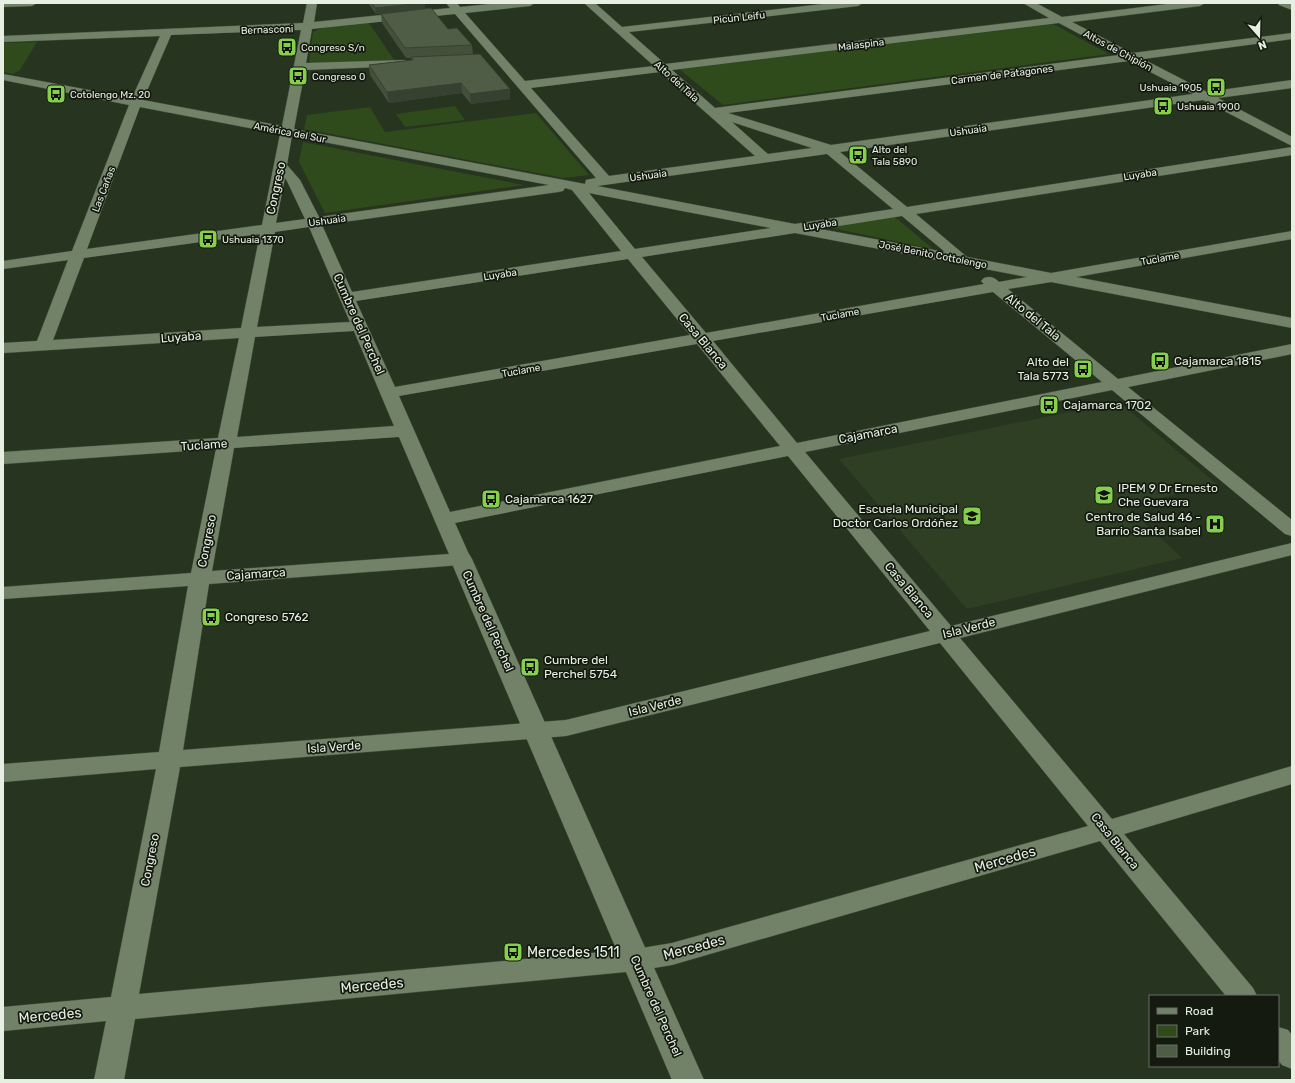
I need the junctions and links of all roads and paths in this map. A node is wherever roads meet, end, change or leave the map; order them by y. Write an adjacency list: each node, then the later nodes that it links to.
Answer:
1 (32, 3): 9 (street)
2 (312, 3): 13 (street, Congreso)
3 (530, 3): 10 (street, Bernasconi)
4 (589, 3): 14 (street, Alto del Tala)
5 (858, 3): 14 (street, Picún Leifu)
6 (1028, 3): 12 (street, Altos de Chipión)
7 (1200, 3): 12 (street, Malaspina)
8 (1283, 3): 11 (street)
9 (3, 4)
10 (454, 7): 13 (street, Bernasconi); 19 (street)
11 (1292, 7)
12 (1060, 20): 18 (street, Altos de Chipión); 23 (street, Malaspina)
13 (308, 27): 15 (street, Bernasconi); 22 (street, Congreso)
14 (620, 30): 23 (street, Alto del Tala)
15 (167, 33): 17 (street, Bernasconi); 28 (street, Las Cañas)
16 (1292, 36): 18 (street, Carmen de Patagones)
17 (3, 39)
18 (1130, 57): 27 (street, Altos de Chipión); 29 (street, Carmen de Patagones)
19 (500, 59): 20 (street); 26 (street)
20 (485, 60)
21 (416, 62): 22 (street)
22 (300, 67): 30 (street, Congreso)
23 (663, 68): 26 (street, Malaspina); 29 (street, Alto del Tala)
24 (4, 79): 28 (street, América del Sur)
25 (1292, 84): 27 (street, Ushuaia)
26 (523, 85): 36 (street)
27 (1205, 96): 31 (street, Altos de Chipión); 32 (street, Ushuaia)
28 (136, 102): 30 (street, América del Sur); 44 (street, Las Cañas)
29 (712, 112): 32 (street); 34 (street, Alto del Tala)
30 (287, 131): 35 (street, Congreso); 37 (street, América del Sur)
31 (1292, 142)
32 (829, 149): 34 (street, Ushuaia); 38 (street, Alto del Tala)
33 (1292, 151): 38 (street, Luyaba)
34 (765, 158): 36 (street, Ushuaia)
35 (281, 166): 39 (street, Cumbre del Perchel); 41 (street, Congreso)
36 (606, 181): 37 (street, Ushuaia)
37 (575, 185): 39 (street, Ushuaia); 40 (street, José Benito Cottolengo); 43 (street, Casa Blanca)
38 (904, 211): 40 (street, Luyaba); 45 (street, Alto del Tala)
39 (314, 222): 41 (street, Ushuaia); 49 (street, Cumbre del Perchel)
40 (795, 228): 43 (street, Luyaba); 45 (street, José Benito Cottolengo)
41 (268, 229): 44 (street, Ushuaia); 52 (street, Congreso)
42 (1292, 235): 47 (street, Tuclame)
43 (631, 254): 49 (street, Luyaba); 53 (street, Casa Blanca)
44 (78, 255): 46 (street, Ushuaia); 54 (street, Las Cañas)
45 (963, 260): 47 (street, José Benito Cottolengo); 48 (street, Alto del Tala)
46 (3, 265)
47 (1052, 277): 48 (street, Tuclame); 50 (street, José Benito Cottolengo)
48 (996, 287): 53 (street, Tuclame); 57 (street, Alto del Tala)
49 (348, 298): 51 (street, Cumbre del Perchel)
50 (1292, 323)
51 (360, 326): 52 (street, Luyaba); 58 (street, Cumbre del Perchel)
52 (247, 333): 54 (street, Luyaba); 60 (street, Congreso)
53 (701, 338): 58 (street, Tuclame); 61 (street, Casa Blanca)
54 (43, 346): 55 (street, Luyaba)
55 (3, 348)
56 (1292, 349): 57 (street, Cajamarca)
57 (1115, 384): 61 (street, Cajamarca); 64 (street, Alto del Tala)
58 (389, 393): 59 (street, Cumbre del Perchel)
59 (406, 431): 60 (street, Tuclame); 63 (street, Cumbre del Perchel)
60 (226, 444): 62 (street, Tuclame); 67 (street, Congreso)
61 (792, 449): 63 (street, Cajamarca); 69 (street, Casa Blanca)
62 (3, 458)
63 (444, 519): 66 (street, Cumbre del Perchel)
64 (1292, 530)
65 (1292, 549): 69 (street, Isla Verde)
66 (461, 559): 67 (street, Cajamarca); 70 (main road, Cumbre del Perchel)
67 (200, 578): 68 (street, Cajamarca); 71 (street, Congreso)
68 (3, 593)
69 (946, 634): 70 (street, Isla Verde); 74 (street, Casa Blanca)
70 (536, 731): 71 (street, Isla Verde); 75 (main road, Cumbre del Perchel)
71 (170, 760): 72 (street, Isla Verde); 77 (street, Congreso)
72 (3, 773)
73 (1292, 775): 74 (street, Mercedes)
74 (1106, 830): 75 (street, Mercedes); 76 (street, Casa Blanca)
75 (636, 960): 77 (street, Mercedes); 82 (main road, Cumbre del Perchel)
76 (1242, 995)
77 (122, 1008): 78 (street, Mercedes); 81 (street, Congreso)
78 (3, 1019)
79 (1279, 1040): 80 (street)
80 (1292, 1056)
81 (109, 1080)
82 (688, 1080)

